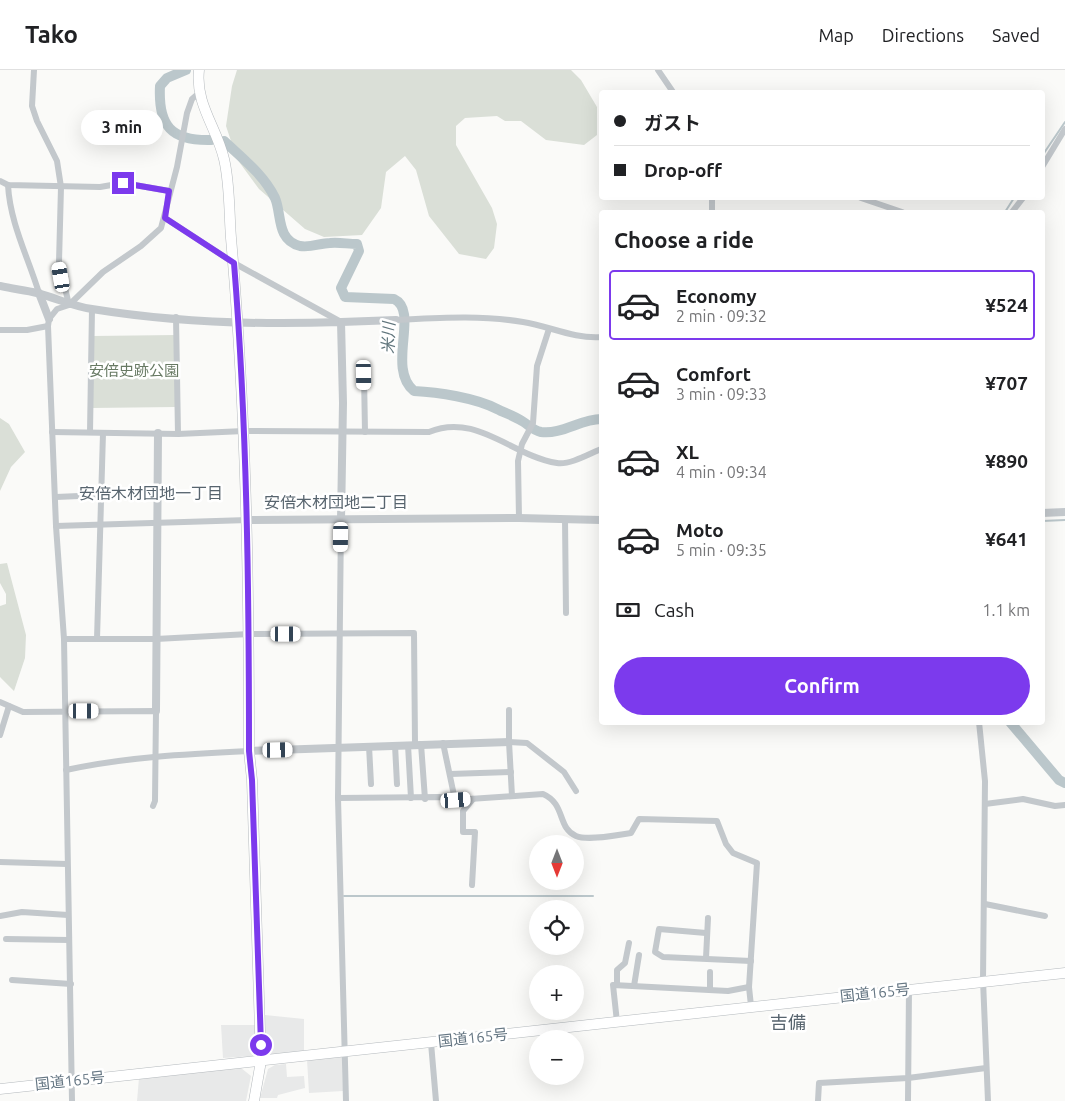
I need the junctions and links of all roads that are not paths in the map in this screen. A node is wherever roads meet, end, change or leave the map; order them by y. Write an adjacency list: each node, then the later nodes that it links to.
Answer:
1 (34, 70): 10 (street)
2 (199, 70): 5 (main road)
3 (658, 70): 4 (street)
4 (672, 90)
5 (199, 93): 11 (street); 17 (main road)
6 (1065, 129): 7 (street)
7 (1045, 162)
8 (0, 181): 9 (street)
9 (8, 185): 10 (street); 19 (street)
10 (61, 187): 11 (street); 20 (street)
11 (169, 191): 16 (street)
12 (867, 200): 14 (street)
13 (1021, 200): 15 (street)
14 (896, 210)
15 (1014, 210)
16 (165, 218): 17 (street); 20 (street)
17 (234, 263): 24 (main road); 26 (street)
18 (0, 286): 19 (street)
19 (39, 293): 20 (street); 25 (street)
20 (69, 305): 21 (street); 25 (street)
21 (92, 309): 22 (street); 33 (street)
22 (176, 317): 24 (street); 38 (street)
23 (396, 320): 26 (street); 27 (street)
24 (239, 321): 26 (street); 31 (main road)
25 (49, 322): 28 (street); 32 (street)
26 (341, 322): 34 (street)
27 (549, 329): 29 (street); 39 (street)
28 (0, 330)
29 (599, 337)
30 (364, 375): 35 (street)
31 (244, 431): 34 (street); 38 (street); 47 (main road)
32 (52, 432): 33 (street); 42 (street)
33 (90, 432): 36 (street)
34 (343, 432): 35 (street); 48 (street)
35 (365, 432): 39 (street)
36 (103, 433): 37 (street); 41 (street)
37 (158, 433): 38 (street); 50 (street)
38 (178, 434)
39 (520, 449): 40 (street); 45 (street)
40 (599, 450)
41 (102, 495): 42 (street); 51 (street)
42 (56, 497): 52 (street)
43 (1065, 512): 44 (street)
44 (1045, 513)
45 (519, 518): 46 (street); 48 (street)
46 (565, 519): 49 (street); 53 (street)
47 (248, 520): 48 (street); 50 (street); 54 (main road)
48 (341, 520): 55 (street)
49 (599, 520)
50 (156, 523): 51 (street); 58 (street)
51 (101, 524): 52 (street); 56 (street)
52 (56, 526): 57 (street)
53 (566, 613)
54 (249, 634): 55 (street); 58 (street); 72 (main road)
55 (342, 635): 67 (street); 71 (street)
56 (97, 639): 57 (street); 58 (street)
57 (64, 640): 62 (street)
58 (156, 640): 63 (street)
59 (0, 702): 60 (street)
60 (9, 706): 62 (street); 65 (street)
61 (509, 710): 66 (street)
62 (66, 711): 63 (street); 74 (street)
63 (156, 711): 73 (street)
64 (979, 725): 86 (street)
65 (0, 734)
66 (509, 742): 68 (street); 75 (street); 79 (street)
67 (414, 744): 68 (street); 69 (street); 82 (street); 83 (street)
68 (443, 744): 76 (street)
69 (395, 745): 70 (street); 78 (street)
70 (369, 746): 71 (street); 77 (street)
71 (338, 748): 72 (street); 81 (street)
72 (249, 751): 73 (street); 118 (main road)
73 (156, 755): 74 (street); 88 (street)
74 (66, 770): 90 (street)
75 (511, 772): 76 (street); 80 (street)
76 (450, 774): 85 (street)
77 (371, 784)
78 (397, 784)
79 (576, 791)
80 (512, 796): 84 (street); 103 (street)
81 (338, 798): 82 (street); 117 (street)
82 (411, 798): 83 (street)
83 (424, 799): 85 (street)
84 (472, 799): 85 (street); 91 (street)
85 (456, 800)
86 (985, 804): 87 (street); 92 (street)
87 (1065, 805)
88 (153, 806)
89 (0, 862): 90 (street)
90 (67, 864): 93 (street)
91 (472, 885)
92 (985, 904): 95 (street); 107 (street)
93 (68, 915): 94 (street); 99 (street)
94 (0, 916)
95 (1045, 916)
96 (708, 918): 97 (street)
97 (706, 933): 102 (street); 102 (street)
98 (6, 939): 99 (street)
99 (69, 940): 108 (street)
100 (629, 943): 109 (street)
101 (639, 955): 110 (street)
102 (706, 958): 103 (street)
103 (751, 961): 111 (street)
104 (710, 972): 113 (street)
105 (1065, 973): 107 (main road, 国道165号)
106 (12, 980): 108 (street)
107 (983, 980): 112 (main road, 国道165号); 119 (street)
108 (71, 984): 121 (street)
109 (617, 985): 110 (street); 115 (street)
110 (634, 986): 113 (street)
111 (749, 987): 113 (street); 114 (street)
112 (909, 989): 114 (main road, 国道165号); 120 (street)
113 (710, 990)
114 (751, 1006): 115 (main road, 国道165号)
115 (617, 1022): 116 (main road, 国道165号)
116 (431, 1043): 117 (main road, 国道165号); 126 (street)
117 (344, 1052): 118 (main road, 国道165号); 125 (street)
118 (261, 1061): 121 (main road, 国道165号); 124 (main road)
119 (986, 1068): 120 (street); 129 (street)
120 (908, 1078): 127 (street); 128 (street)
121 (71, 1081): 122 (main road, 国道165号); 123 (street)
122 (0, 1089)
123 (72, 1101)
124 (254, 1101)
125 (346, 1101)
126 (436, 1101)
127 (818, 1101)
128 (908, 1101)
129 (988, 1101)

